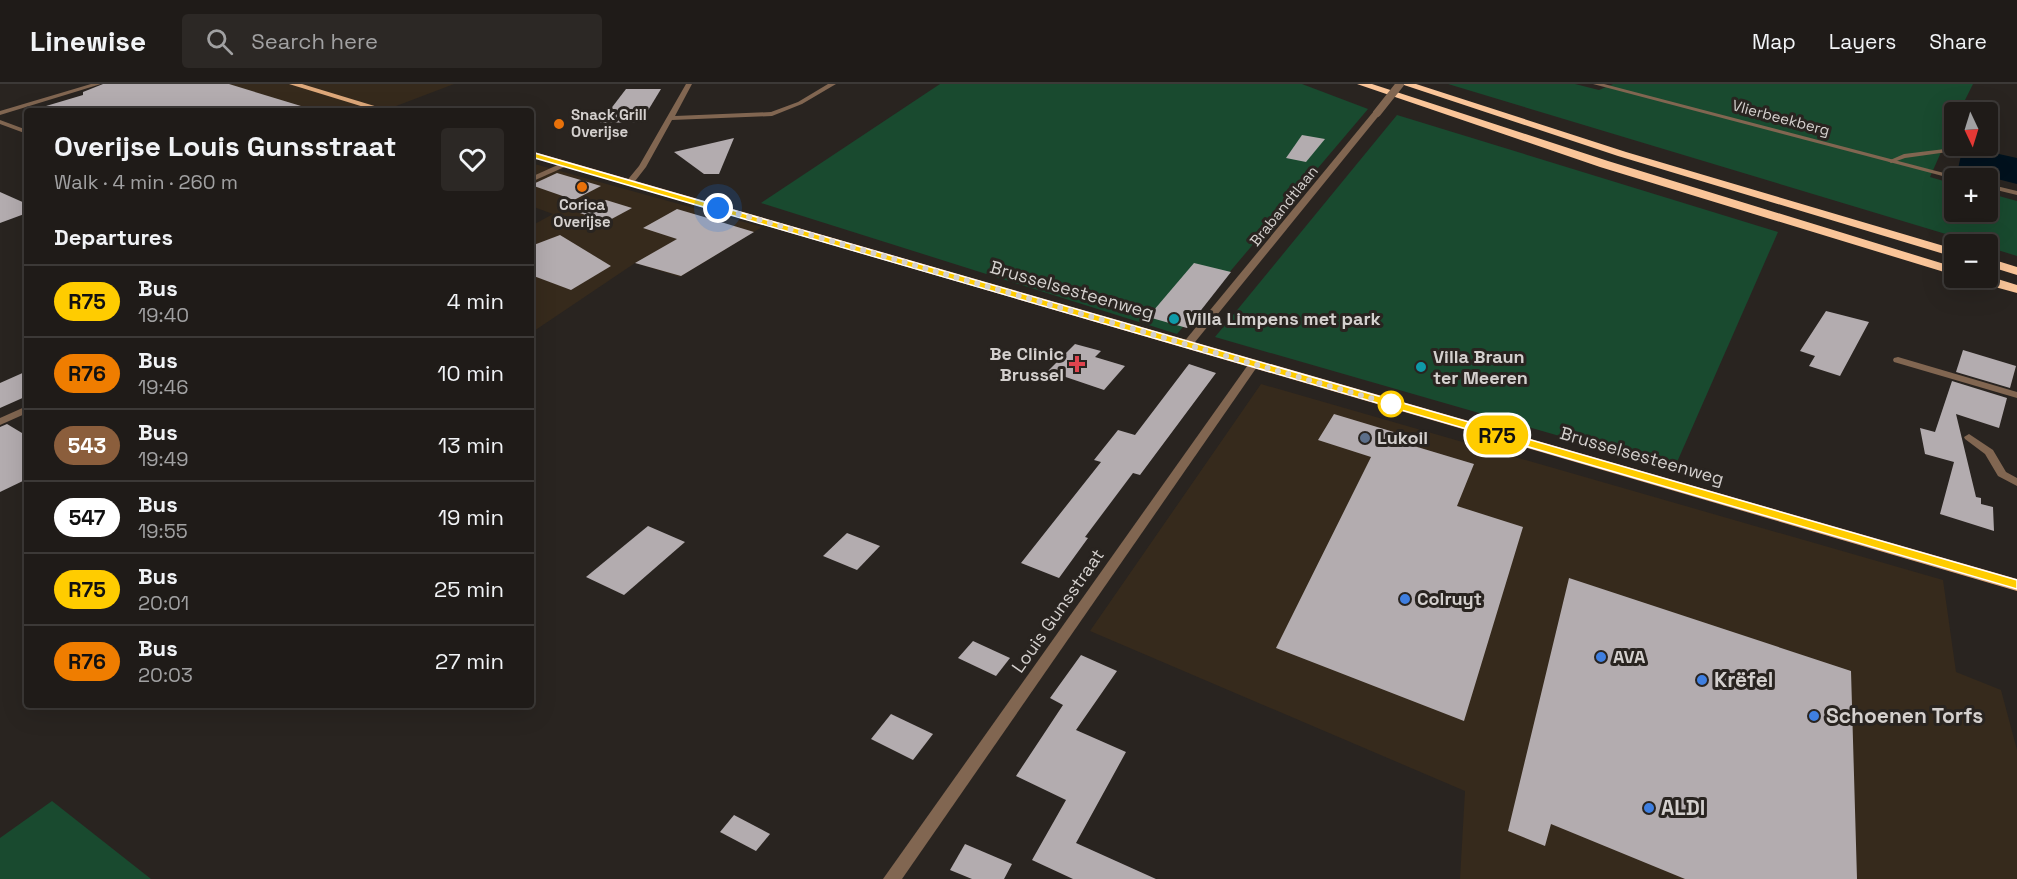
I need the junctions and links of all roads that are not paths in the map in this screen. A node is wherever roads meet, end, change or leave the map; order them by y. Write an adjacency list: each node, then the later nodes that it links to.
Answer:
1 (98, 84): 10 (street)
2 (293, 84): 9 (main road)
3 (689, 84): 11 (street)
4 (834, 84): 11 (street)
5 (1362, 84): 25 (highway)
6 (1400, 84): 29 (street, Brabandtlaan, bridge)
7 (1406, 84): 23 (highway)
8 (1598, 84): 16 (street, Vlierbeekberg)
9 (377, 108)
10 (0, 112)
11 (672, 118): 20 (street)
12 (0, 122): 13 (lane)
13 (24, 131)
14 (1944, 151): 16 (lane)
15 (534, 155): 17 (main road, Brusselsesteenweg)
16 (1891, 161): 18 (street, Vlierbeekberg)
17 (565, 165): 19 (street); 20 (main road, Brusselsesteenweg)
18 (1944, 174)
19 (534, 179)
20 (629, 183): 29 (main road, Brusselsesteenweg)
21 (1998, 188): 22 (street)
22 (2017, 193)
23 (1944, 250)
24 (1998, 265): 26 (highway)
25 (1944, 268)
26 (2017, 271)
27 (1998, 284): 28 (highway)
28 (2017, 289)
29 (1188, 345): 31 (main road, Brusselsesteenweg)
30 (1898, 360): 32 (street)
31 (1254, 364): 37 (main road, Brusselsesteenweg); 38 (street, Louis Gunsstraat)
32 (2017, 395)
33 (24, 410): 34 (street)
34 (0, 422)
35 (1970, 437): 36 (lane)
36 (2017, 483)
37 (2017, 585)
38 (892, 879)

